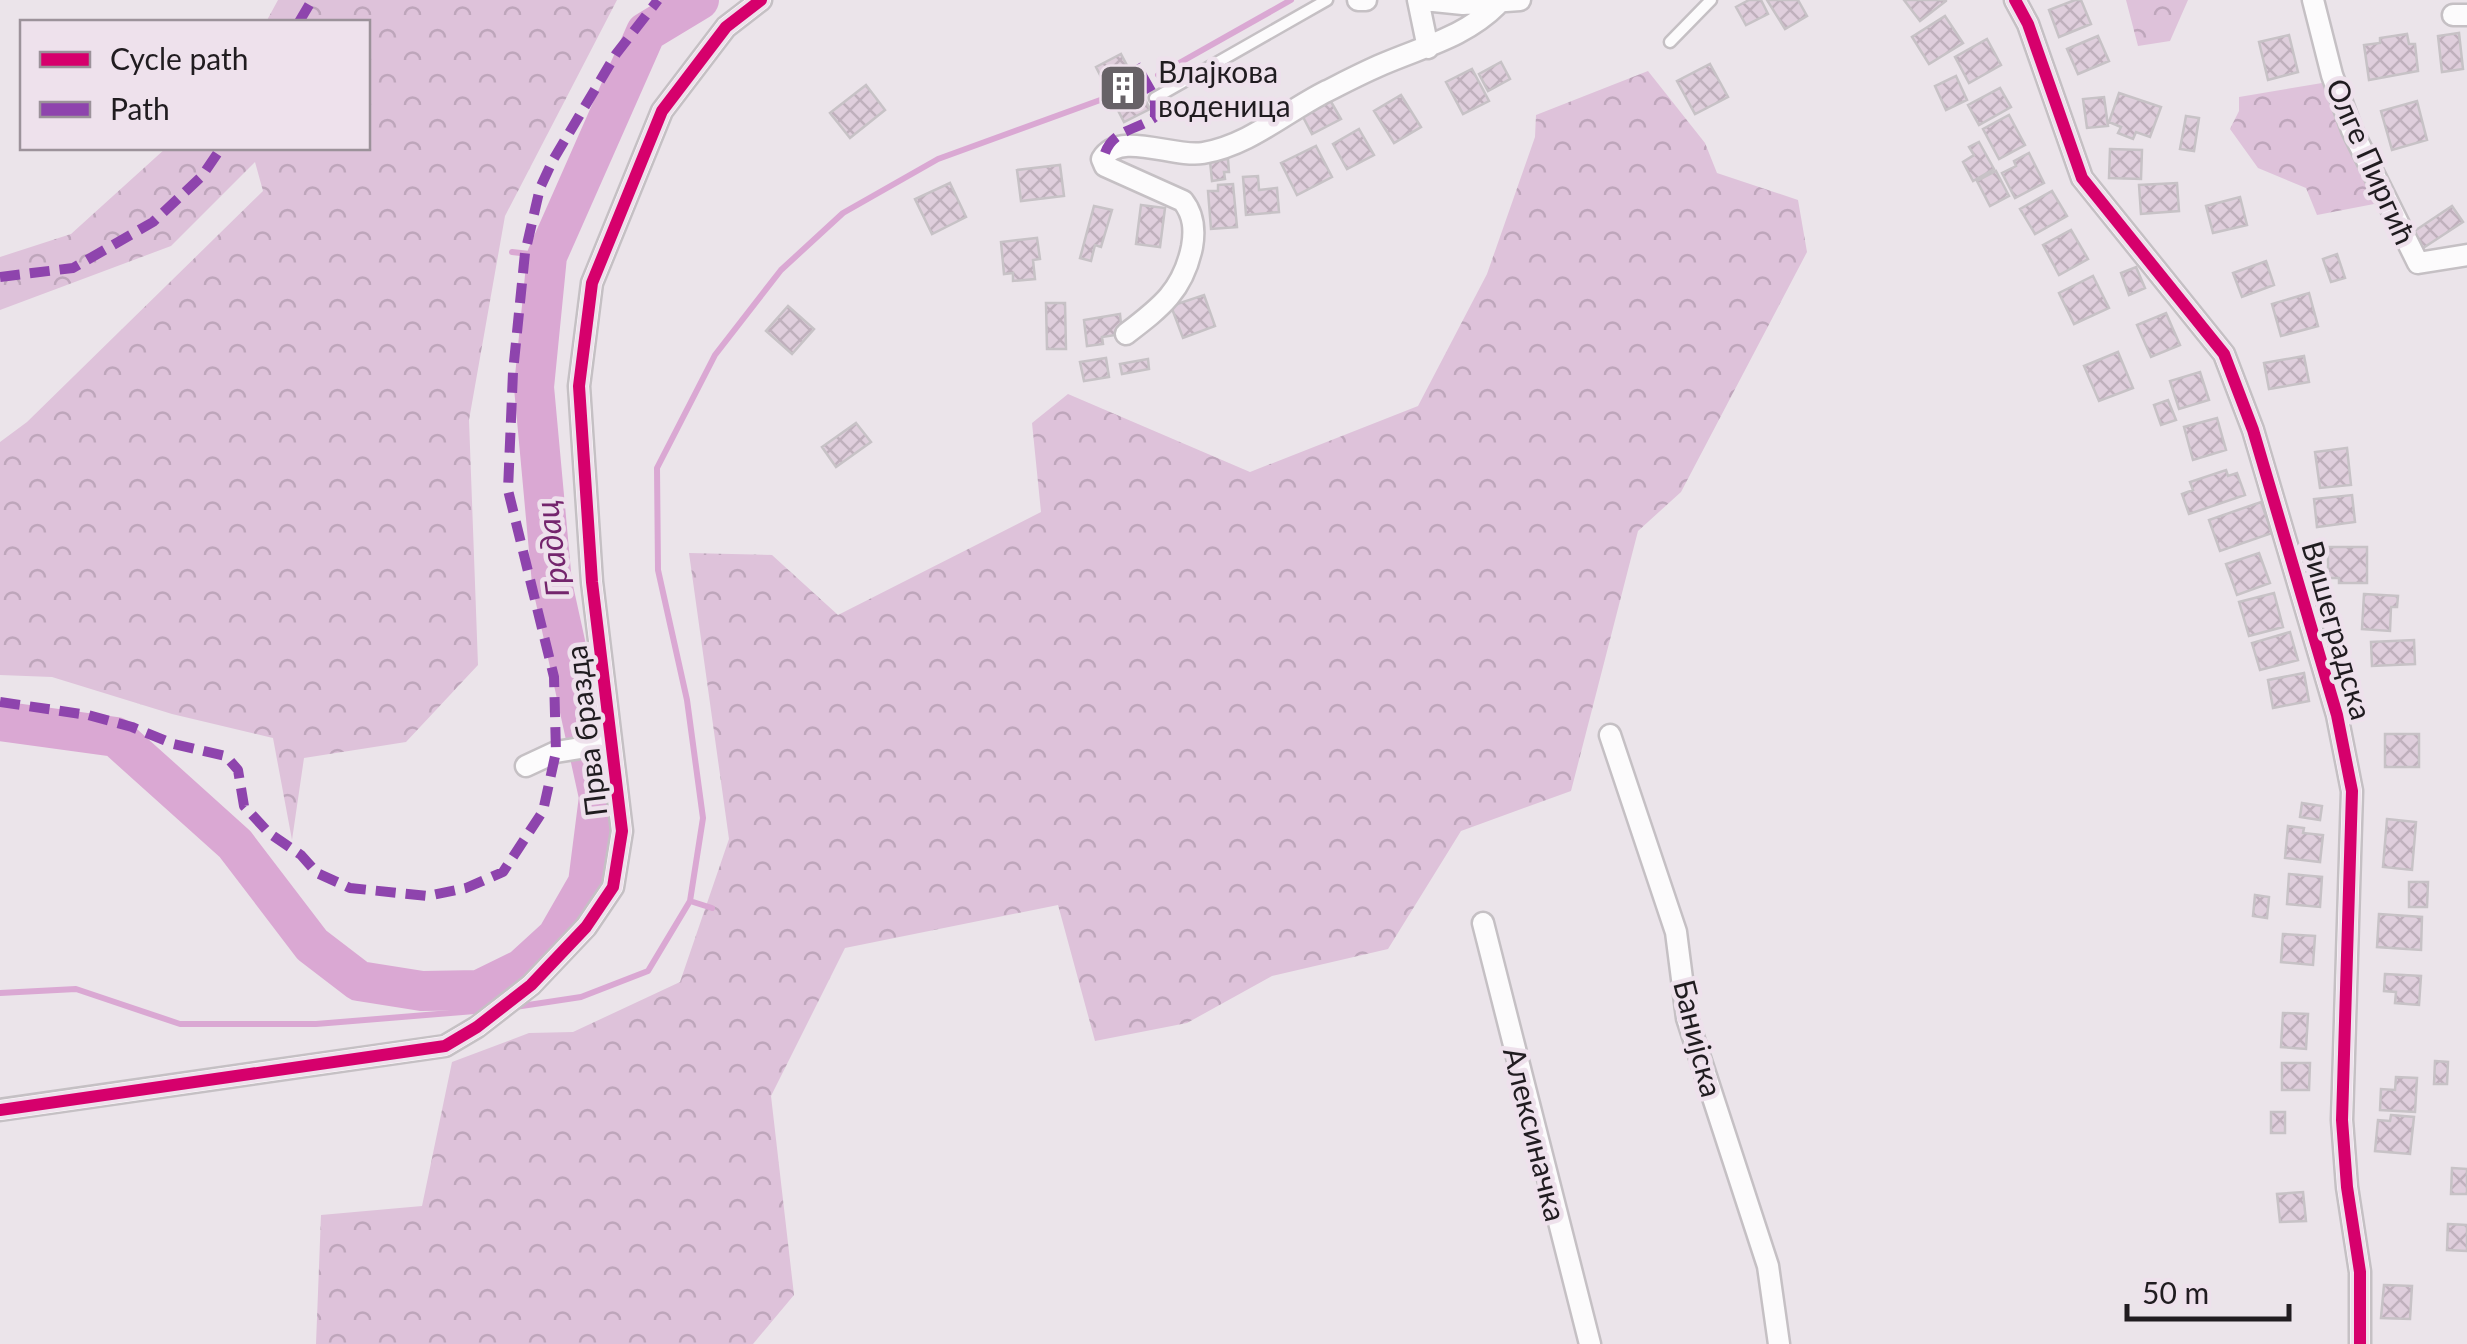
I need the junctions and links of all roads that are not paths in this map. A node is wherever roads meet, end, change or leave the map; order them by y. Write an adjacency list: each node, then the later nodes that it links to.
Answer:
1 (761, 0): 15 (street, Прва бразда)
2 (1327, 0): 11 (lane)
3 (1421, 0): 8 (street); 10 (street)
4 (1520, 0): 8 (street)
5 (1712, 0): 9 (lane)
6 (2015, 0): 21 (street, Вишеградска)
7 (2314, 0): 12 (street, Олге Пиргић)
8 (1498, 4): 10 (street)
9 (1670, 42)
10 (1428, 48): 13 (street)
11 (1154, 98)
12 (2467, 255)
13 (1126, 334)
14 (1610, 734): 20 (street, Банијска)
15 (611, 743): 16 (street); 18 (street, Прва бразда)
16 (526, 766)
17 (1483, 923): 19 (street, Алексиначка)
18 (0, 1110)
19 (1590, 1344)
20 (1779, 1344)
21 (2360, 1344)

